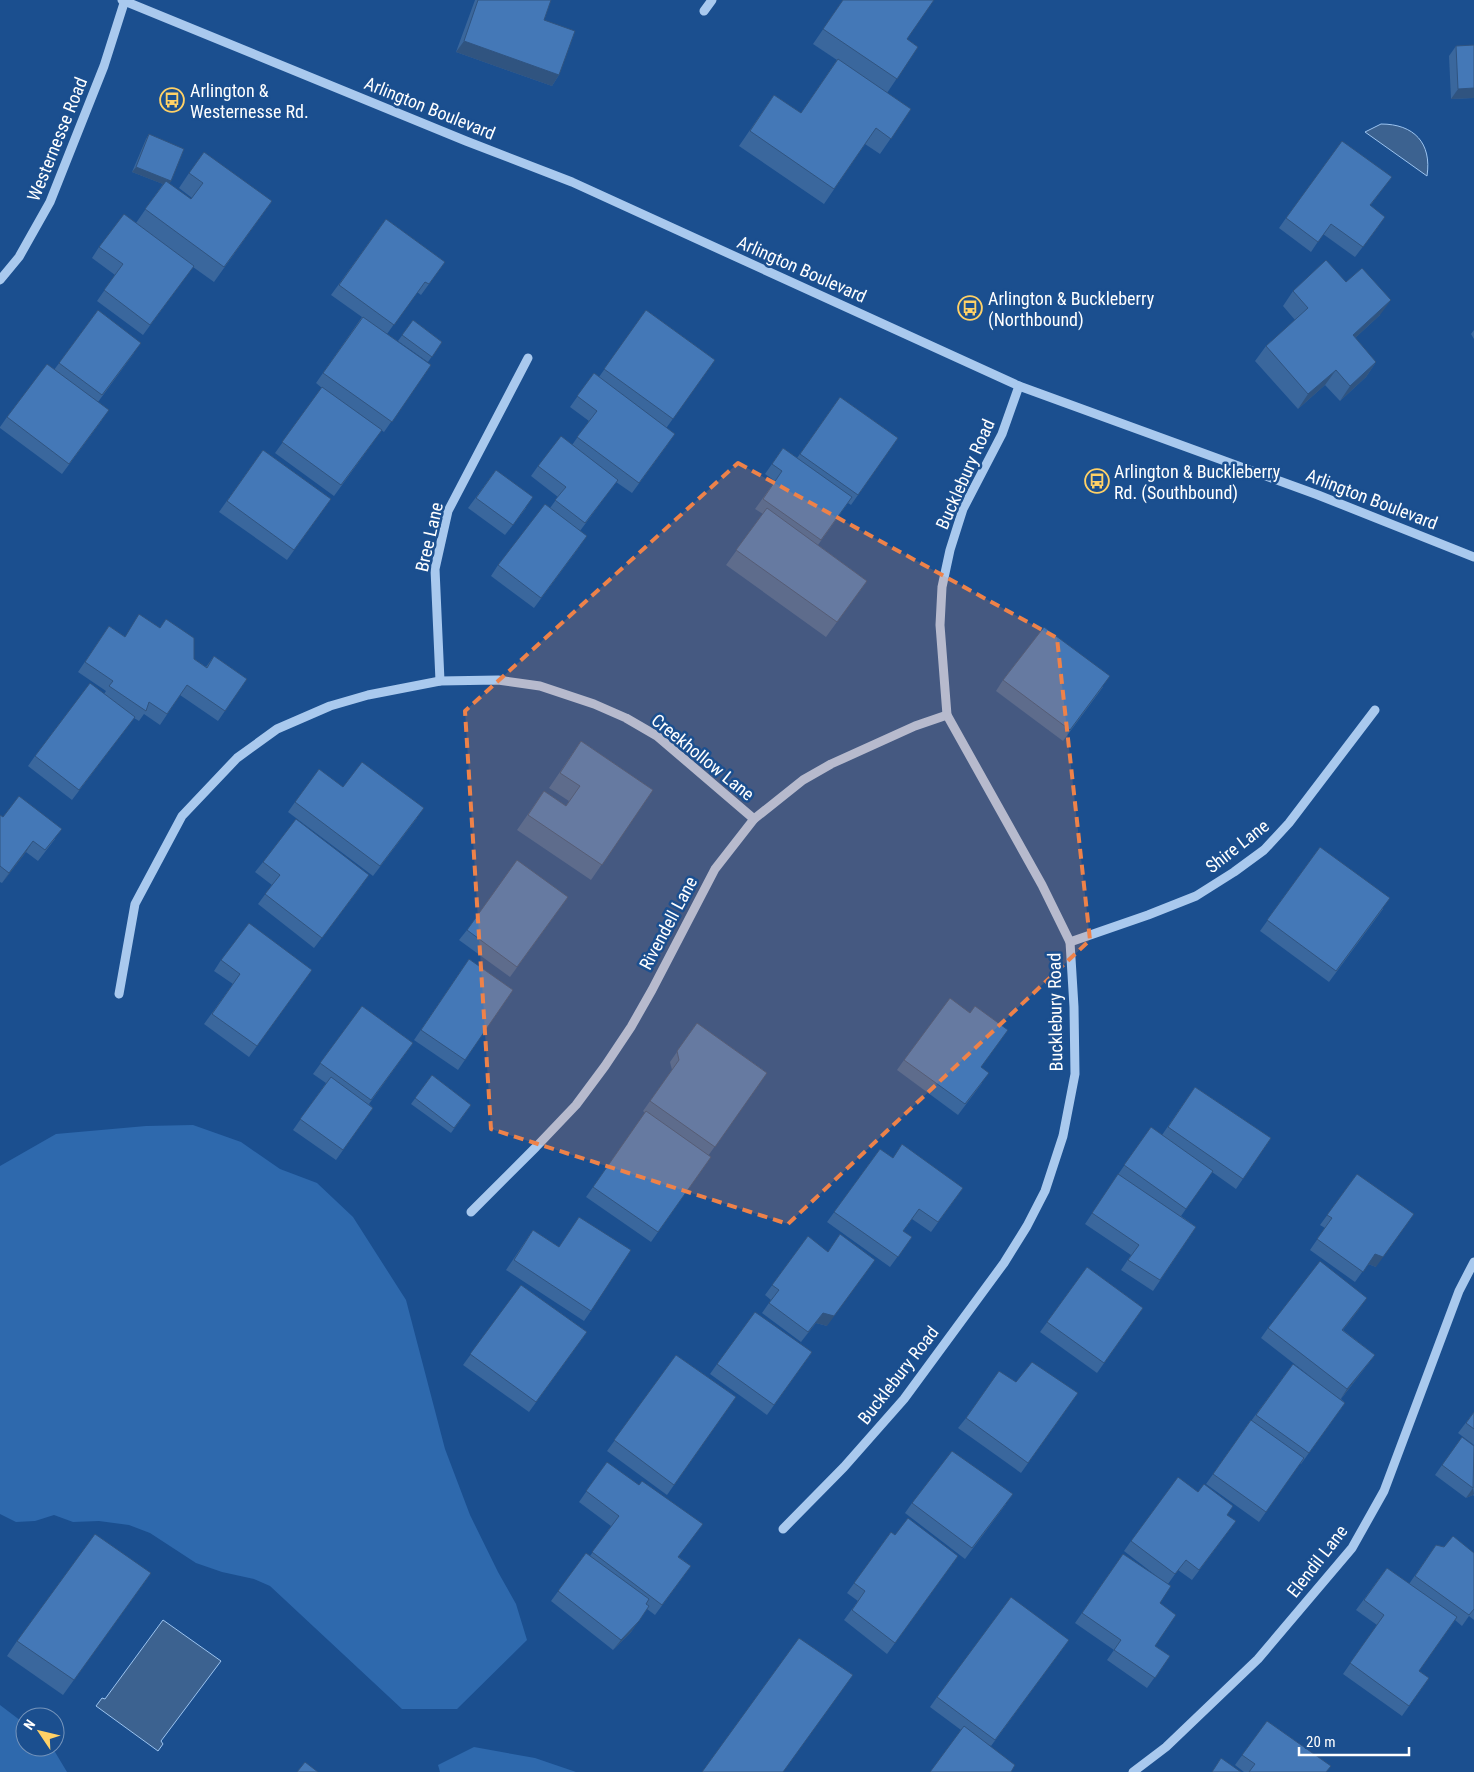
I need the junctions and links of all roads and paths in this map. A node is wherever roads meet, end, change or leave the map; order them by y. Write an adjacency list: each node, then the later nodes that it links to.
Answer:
1 (124, 0): 4 (street, Westernesse Road); 6 (street, Arlington Boulevard)
2 (712, 0): 3 (street)
3 (704, 11)
4 (0, 280)
5 (528, 358): 8 (street, Bree Lane)
6 (1020, 386): 7 (street, Arlington Boulevard); 10 (street, Bucklebury Road)
7 (1474, 557)
8 (440, 681): 11 (street, Creekhollow Lane); 13 (street, Creekhollow Lane)
9 (1375, 710): 12 (street, Shire Lane)
10 (947, 715): 11 (street, Rivendell Lane); 12 (street, Bucklebury Road)
11 (754, 819): 14 (street, Rivendell Lane)
12 (1070, 942): 16 (street, Bucklebury Road)
13 (119, 994)
14 (471, 1212)
15 (1474, 1262): 17 (street, Elendil Lane)
16 (783, 1529)
17 (1133, 1772)

